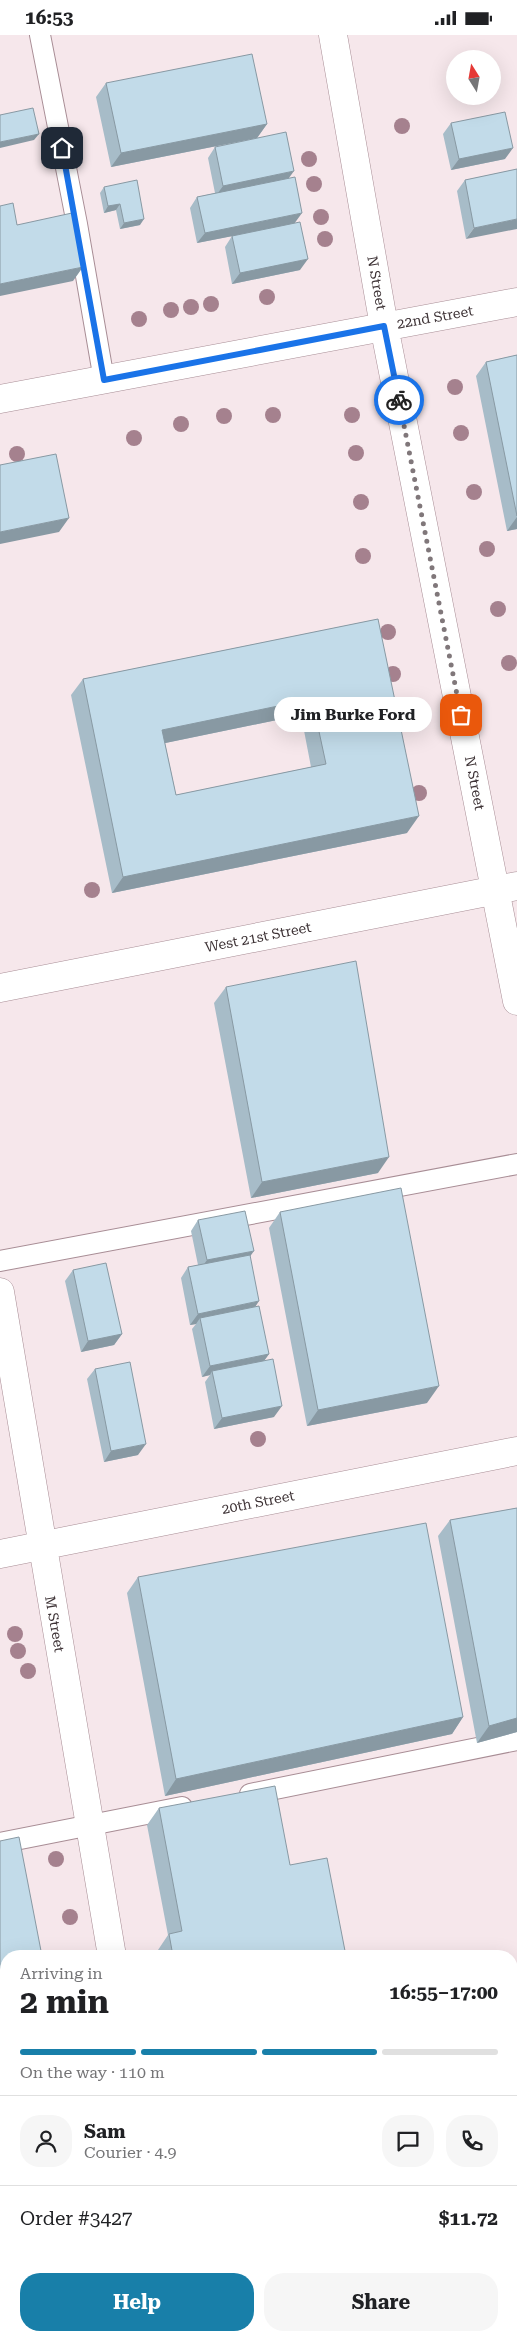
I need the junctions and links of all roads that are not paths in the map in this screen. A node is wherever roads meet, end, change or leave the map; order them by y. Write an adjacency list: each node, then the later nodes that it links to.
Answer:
1 (40, 35): 5 (lane)
2 (333, 35): 4 (street, N Street)
3 (517, 302): 4 (street, 22nd Street)
4 (384, 326): 5 (street, 22nd Street); 7 (street, N Street)
5 (104, 380): 6 (street, 22nd Street)
6 (0, 399)
7 (507, 888): 8 (street, West 21st Street); 9 (street, N Street)
8 (0, 988)
9 (517, 1001)
10 (517, 1164): 11 (lane)
11 (0, 1261)
12 (0, 1292): 14 (street, M Street)
13 (517, 1451): 14 (street, 20th Street)
14 (42, 1545): 15 (street, 20th Street); 19 (street, M Street)
15 (0, 1553)
16 (517, 1740): 17 (lane)
17 (235, 1797)
18 (196, 1805): 19 (lane)
19 (89, 1826): 20 (lane); 21 (street, M Street)
20 (0, 1843)
21 (111, 1950)

